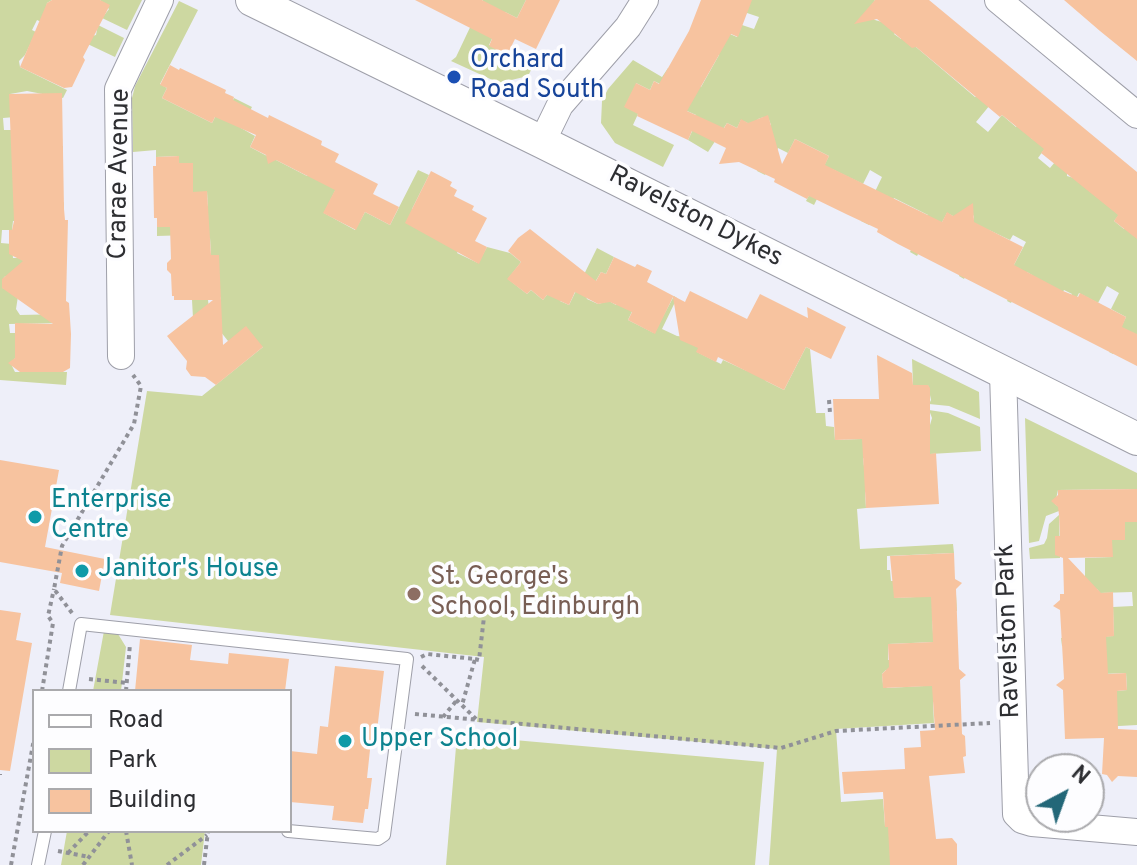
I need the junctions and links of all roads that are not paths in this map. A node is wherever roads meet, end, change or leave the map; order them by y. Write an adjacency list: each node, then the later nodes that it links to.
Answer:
1 (160, 0): 7 (street, Crarae Avenue)
2 (252, 0): 6 (street, Ravelston Dykes)
3 (645, 0): 6 (street)
4 (998, 0): 5 (street)
5 (1137, 115)
6 (542, 142): 8 (street, Ravelston Dykes)
7 (121, 356)
8 (1003, 372): 9 (street, Ravelston Dykes); 12 (street, Ravelston Park)
9 (1137, 439)
10 (69, 689): 11 (lane)
11 (292, 831)
12 (1137, 832)
13 (45, 833): 14 (lane)
14 (38, 865)

